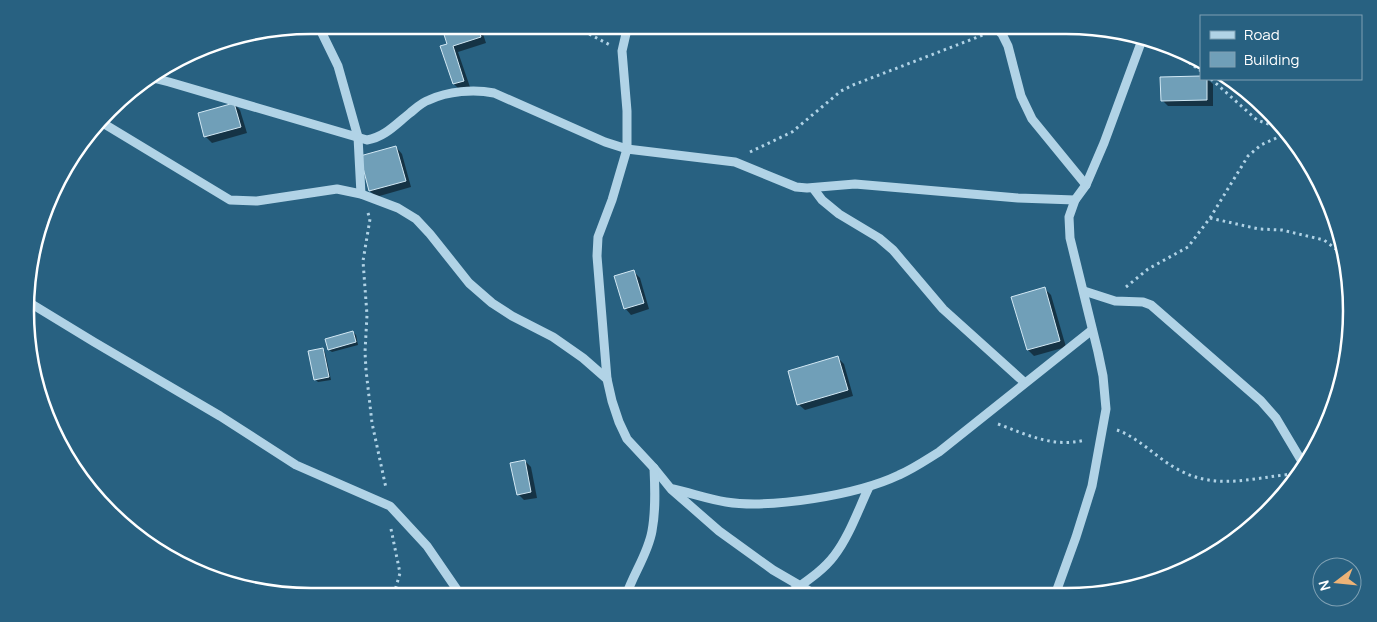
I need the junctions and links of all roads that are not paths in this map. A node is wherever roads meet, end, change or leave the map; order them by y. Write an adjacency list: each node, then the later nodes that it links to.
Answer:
1 (322, 34): 7 (street)
2 (626, 34): 8 (street)
3 (1002, 34): 9 (street)
4 (1141, 44): 9 (street)
5 (158, 79): 7 (street)
6 (106, 125): 11 (street)
7 (358, 137): 8 (street); 11 (street)
8 (627, 149): 10 (street); 16 (street)
9 (1086, 185): 12 (street)
10 (813, 188): 12 (street); 17 (street)
11 (360, 194): 16 (street)
12 (1074, 200): 13 (street)
13 (1084, 291): 15 (street); 18 (street)
14 (34, 304): 23 (street)
15 (1092, 330): 17 (street); 27 (street)
16 (607, 379): 19 (street)
17 (1024, 382): 20 (street)
18 (1301, 459)
19 (654, 468): 21 (street); 24 (street)
20 (869, 487): 21 (street); 22 (street)
21 (671, 489): 22 (street)
22 (800, 585): 25 (street); 26 (street)
23 (456, 588)
24 (630, 588)
25 (796, 588)
26 (805, 588)
27 (1058, 588)

